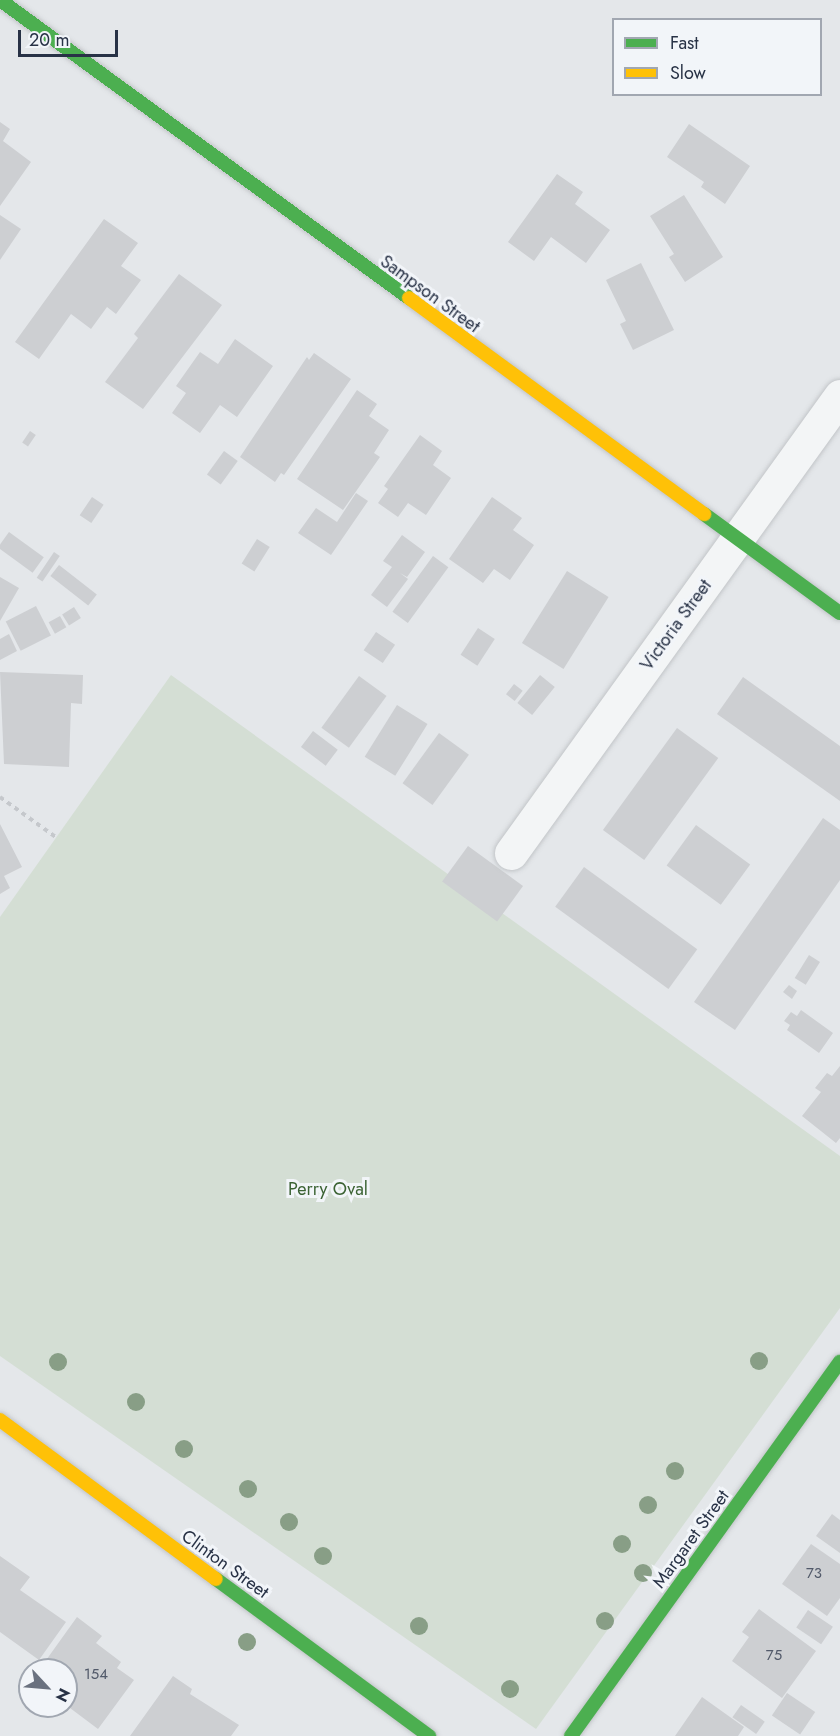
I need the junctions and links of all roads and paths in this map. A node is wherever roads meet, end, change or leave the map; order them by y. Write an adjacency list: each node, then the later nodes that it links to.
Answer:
1 (0, 0): 3 (street, Sampson Street)
2 (840, 396): 3 (street, Victoria Street)
3 (737, 541): 4 (street, Sampson Street); 7 (street, Victoria Street)
4 (840, 613)
5 (0, 797): 6 (path)
6 (57, 838)
7 (511, 853)
8 (840, 1362): 11 (street, Margaret Street)
9 (0, 1420): 10 (street, Clinton Street)
10 (429, 1736)
11 (571, 1736)

